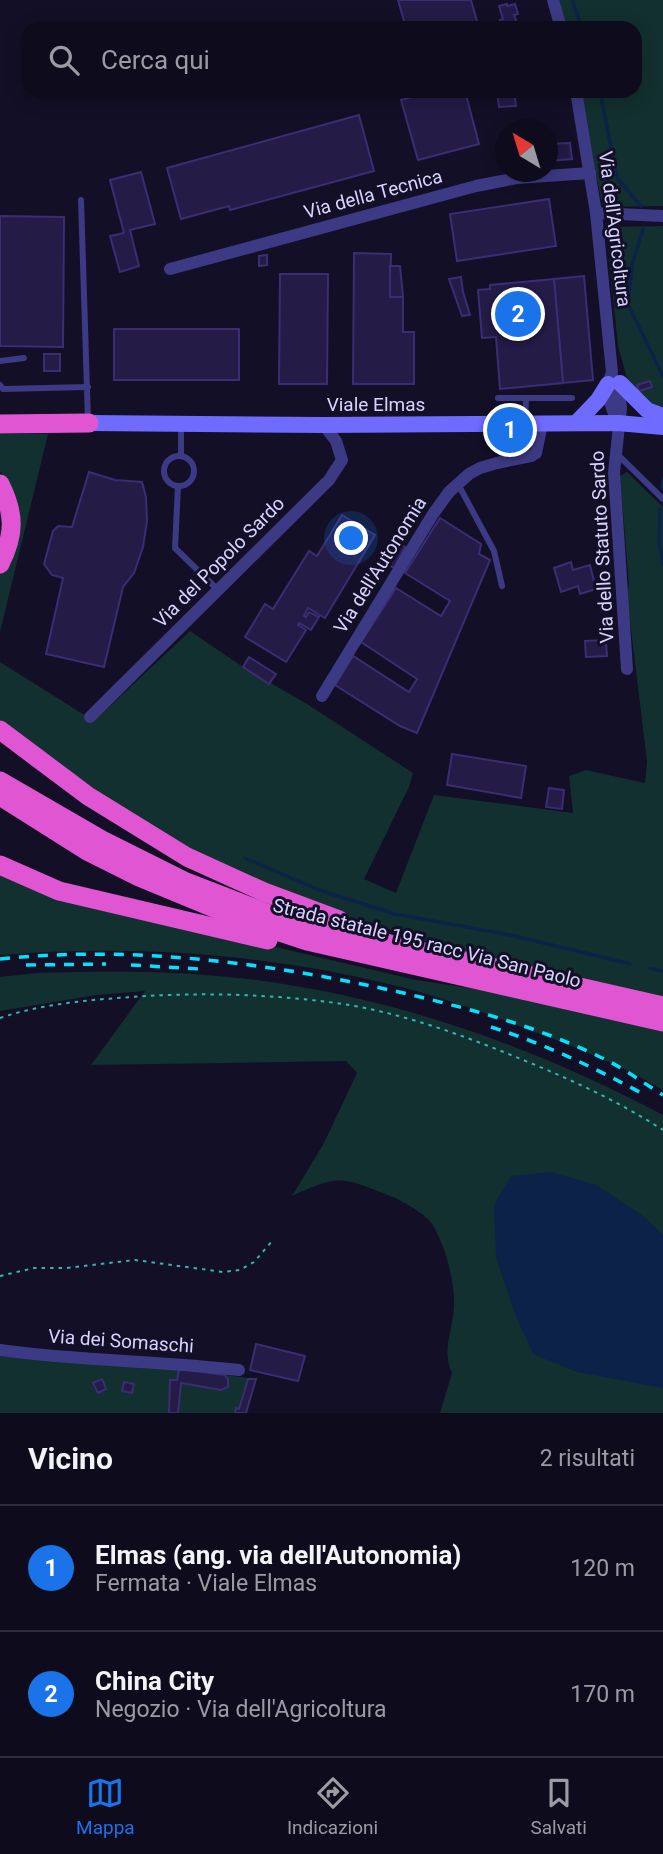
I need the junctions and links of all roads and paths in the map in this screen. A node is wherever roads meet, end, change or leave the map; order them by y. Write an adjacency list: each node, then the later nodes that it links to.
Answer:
1 (552, 0): 2 (street)
2 (559, 21)
3 (577, 98): 4 (street, Via dell'Agricoltura)
4 (590, 173): 6 (street, Via dell'Agricoltura); 8 (street, Via della Tecnica)
5 (81, 200): 13 (lane)
6 (596, 213): 7 (street); 11 (street, Via dell'Agricoltura)
7 (663, 216)
8 (170, 269)
9 (24, 358): 10 (lane)
10 (0, 361)
11 (613, 380): 17 (main road); 21 (main road); 22 (street, Via dell'Agricoltura)
12 (0, 385): 13 (lane)
13 (88, 387): 20 (lane)
14 (498, 398): 15 (lane)
15 (526, 398): 16 (lane); 25 (lane)
16 (572, 398)
17 (663, 416)
18 (0, 418): 19 (highway)
19 (29, 423): 20 (highway); 23 (highway)
20 (89, 423): 24 (main road, Viale Elmas)
21 (576, 423): 22 (main road, Viale Elmas); 25 (main road, Viale Elmas)
22 (618, 423): 27 (main road, Viale Elmas); 28 (street, Via dello Statuto Sardo)
23 (0, 424)
24 (181, 424): 26 (main road, Viale Elmas); 29 (lane)
25 (533, 424): 26 (main road, Viale Elmas); 31 (street, Via dell'Autonomia)
26 (324, 425): 36 (street, Via del Popolo Sardo)
27 (663, 427)
28 (615, 452): 33 (lane); 37 (street, Via dello Statuto Sardo)
29 (181, 456): 32 (lane); 32 (lane)
30 (0, 484): 34 (highway)
31 (458, 484): 35 (lane); 38 (street, Via dell'Autonomia)
32 (178, 486): 36 (lane)
33 (663, 499)
34 (0, 564)
35 (502, 586)
36 (218, 590): 39 (street, Via del Popolo Sardo)
37 (627, 669)
38 (322, 696)
39 (90, 717)
40 (0, 730): 45 (highway)
41 (0, 781): 45 (highway, Strada statale 195 racc Via San Paolo)
42 (0, 796): 44 (highway, Strada statale 195 racc Via San Paolo)
43 (0, 865): 44 (highway)
44 (307, 941): 46 (highway, Strada statale 195 racc Via San Paolo)
45 (394, 945): 46 (highway, Strada statale 195 racc Via San Paolo)
46 (512, 980): 47 (highway, Strada statale 195 racc Via San Paolo); 49 (highway, Strada statale 195 racc Via San Paolo)
47 (663, 1006)
48 (0, 1018): 50 (path)
49 (663, 1023)
50 (663, 1129)
51 (273, 1240): 52 (path)
52 (0, 1276)
53 (0, 1350): 54 (street, Via dei Somaschi)
54 (239, 1370)

